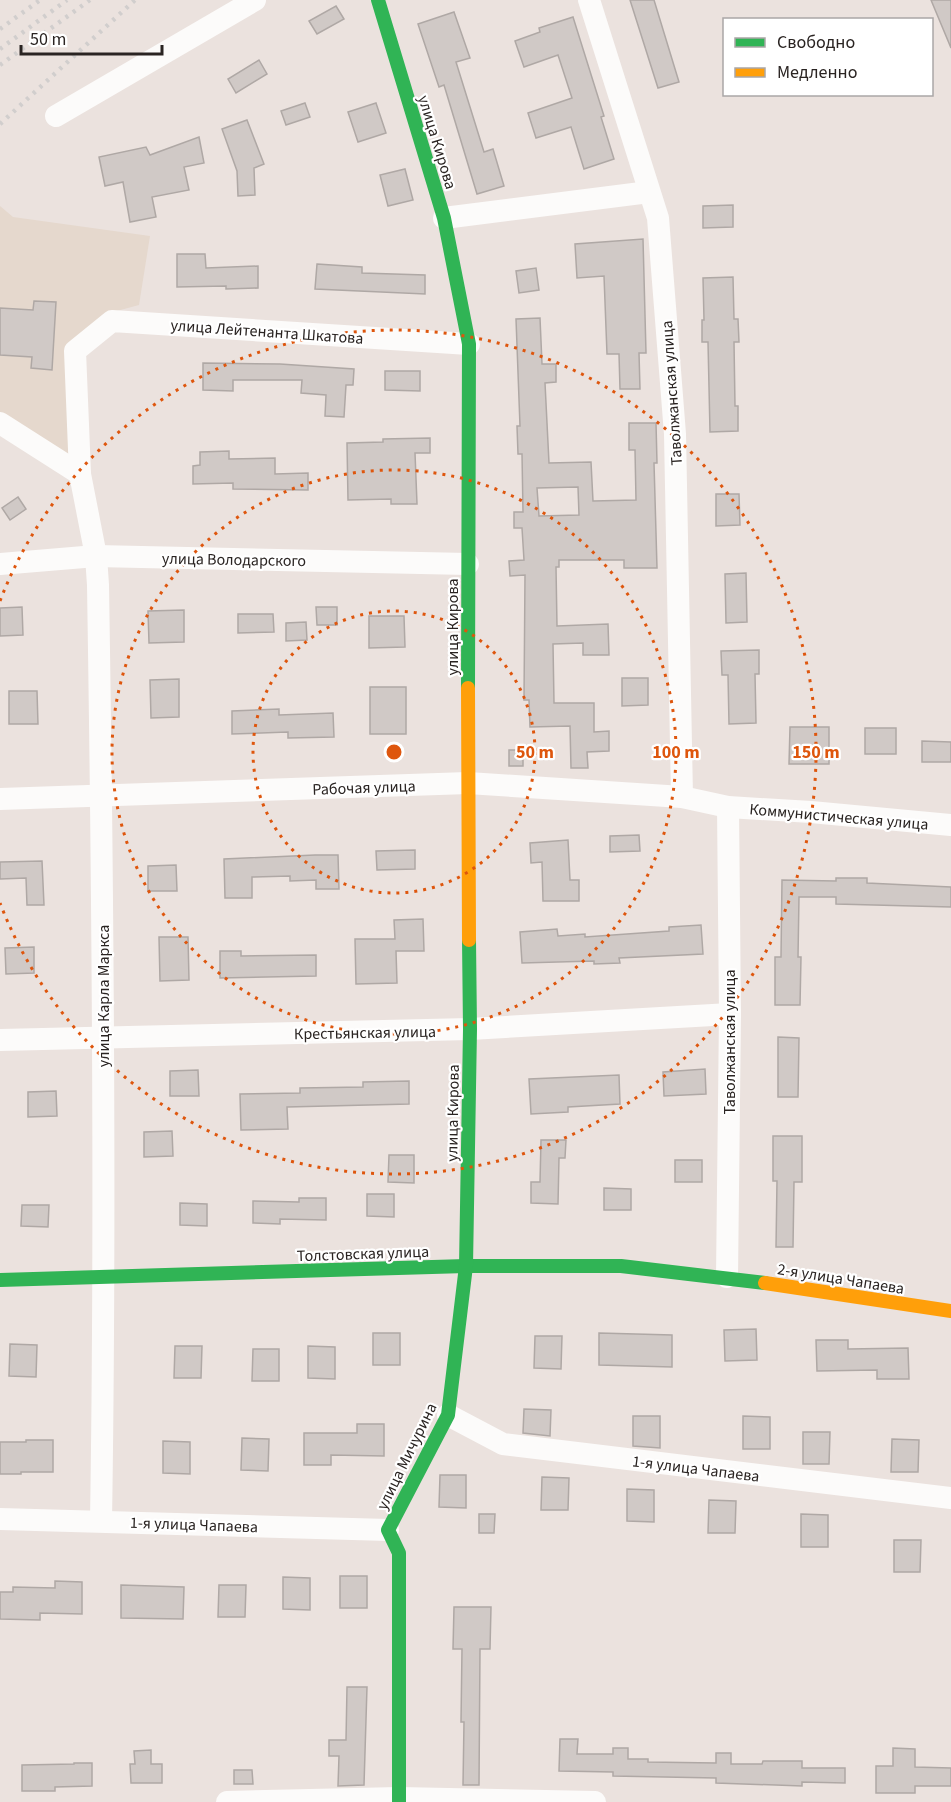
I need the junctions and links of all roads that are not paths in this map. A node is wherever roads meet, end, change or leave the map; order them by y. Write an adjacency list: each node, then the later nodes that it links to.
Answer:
1 (255, 0): 4 (street)
2 (378, 0): 6 (street, улица Кирова)
3 (589, 0): 5 (street, Таволжанская улица)
4 (56, 116)
5 (649, 192): 6 (street); 16 (street, Таволжанская улица)
6 (444, 218): 7 (street, улица Кирова)
7 (470, 344): 8 (street, улица Лейтенанта Шкатова); 13 (street, улица Кирова)
8 (75, 351): 10 (street, улица Карла Маркса)
9 (0, 423): 10 (street)
10 (80, 474): 11 (street, улица Карла Маркса)
11 (96, 556): 12 (street, улица Володарского); 13 (street, улица Володарского); 15 (street, улица Карла Маркса)
12 (0, 564)
13 (468, 564): 14 (street, улица Кирова)
14 (468, 783): 15 (street, Рабочая улица); 16 (street, Рабочая улица); 21 (street, улица Кирова)
15 (102, 795): 17 (street, Рабочая улица); 22 (street, улица Карла Маркса)
16 (682, 797): 18 (street, Рабочая улица)
17 (0, 799)
18 (728, 807): 19 (street, Коммунистическая улица); 20 (street, Таволжанская улица)
19 (951, 825)
20 (730, 1014): 21 (street, Крестьянская улица); 25 (street, Таволжанская улица)
21 (470, 1029): 22 (street, Крестьянская улица); 24 (street, улица Кирова)
22 (104, 1037): 23 (street, Крестьянская улица); 26 (street, улица Карла Маркса)
23 (0, 1040)
24 (465, 1266): 25 (street, Толстовская улица); 26 (street, Толстовская улица); 29 (street, улица Мичурина)
25 (727, 1276): 28 (street, 2-я улица Чапаева)
26 (105, 1278): 27 (street, Толстовская улица); 32 (street, улица Карла Маркса)
27 (0, 1280)
28 (951, 1311)
29 (448, 1415): 30 (street, 1-я улица Чапаева); 33 (street, улица Мичурина)
30 (951, 1498)
31 (0, 1519): 32 (street, 1-я улица Чапаева)
32 (101, 1521): 33 (street, 1-я улица Чапаева)
33 (388, 1530): 34 (street, улица Мичурина)
34 (399, 1800): 35 (street); 36 (street)
35 (227, 1802)
36 (594, 1802)

